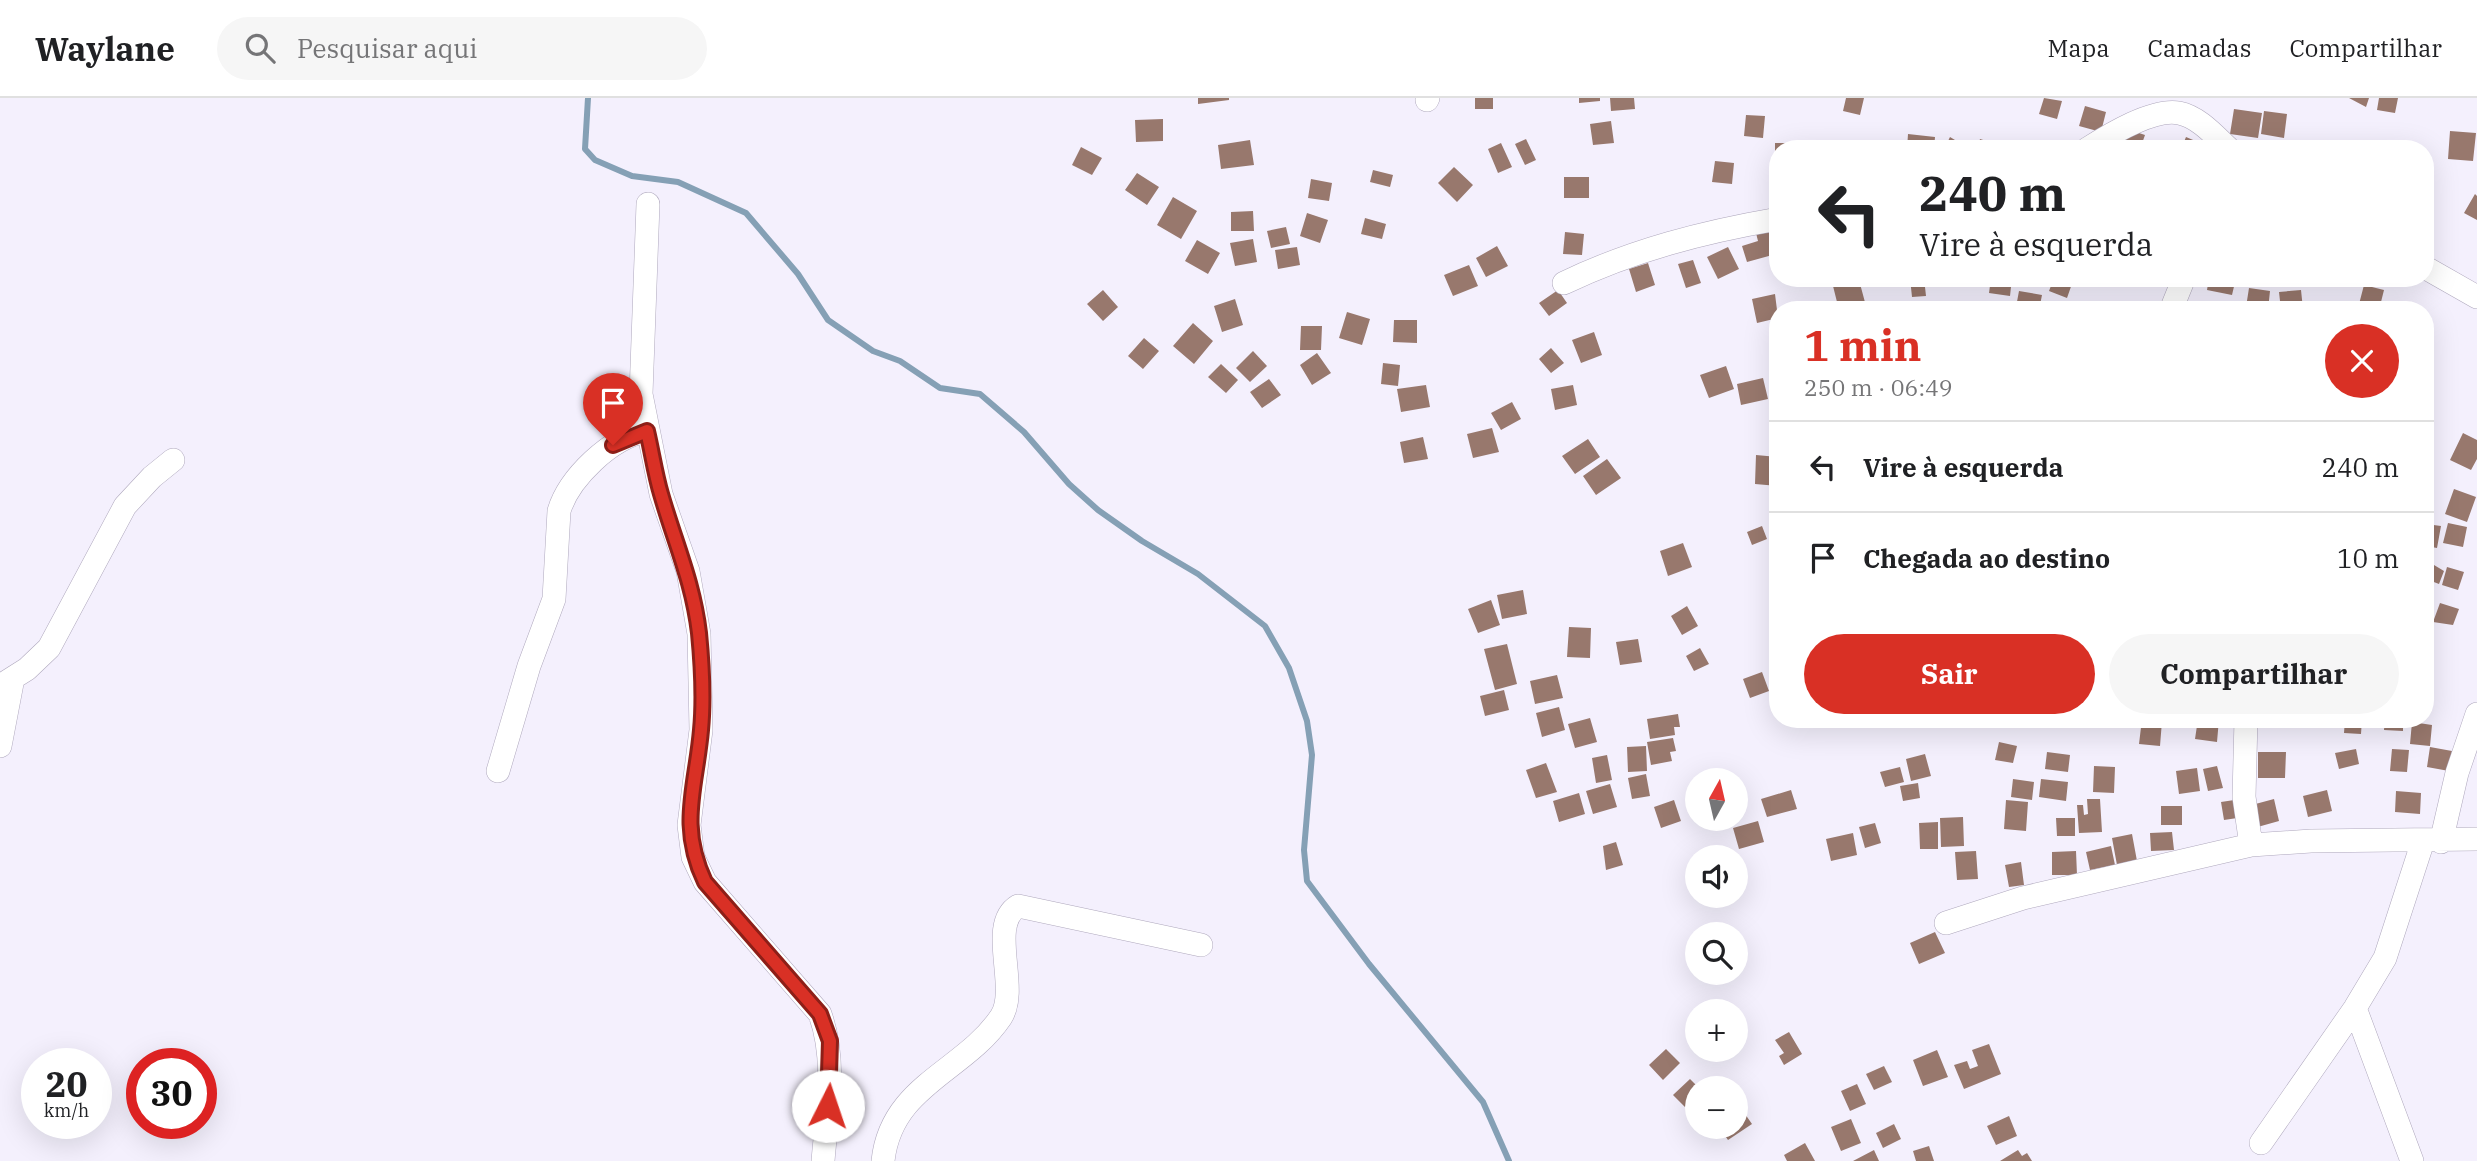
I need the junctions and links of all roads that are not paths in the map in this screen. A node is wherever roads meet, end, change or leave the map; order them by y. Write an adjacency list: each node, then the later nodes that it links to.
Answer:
1 (2102, 140): 2 (street)
2 (2219, 140)
3 (648, 204): 8 (street)
4 (1769, 221): 6 (street)
5 (2434, 273): 7 (street)
6 (1564, 282)
7 (2477, 297)
8 (647, 431): 14 (street); 22 (street)
9 (173, 460): 10 (street)
10 (7, 682): 13 (street)
11 (2477, 714): 16 (street)
12 (2246, 728): 17 (street)
13 (0, 746)
14 (498, 771)
15 (2477, 839): 16 (street)
16 (2432, 842): 17 (street); 20 (street)
17 (2251, 845): 18 (street)
18 (1946, 923)
19 (1201, 945): 23 (street)
20 (2355, 1008): 21 (street); 24 (street)
21 (2261, 1143)
22 (823, 1161)
23 (883, 1161)
24 (2412, 1161)

